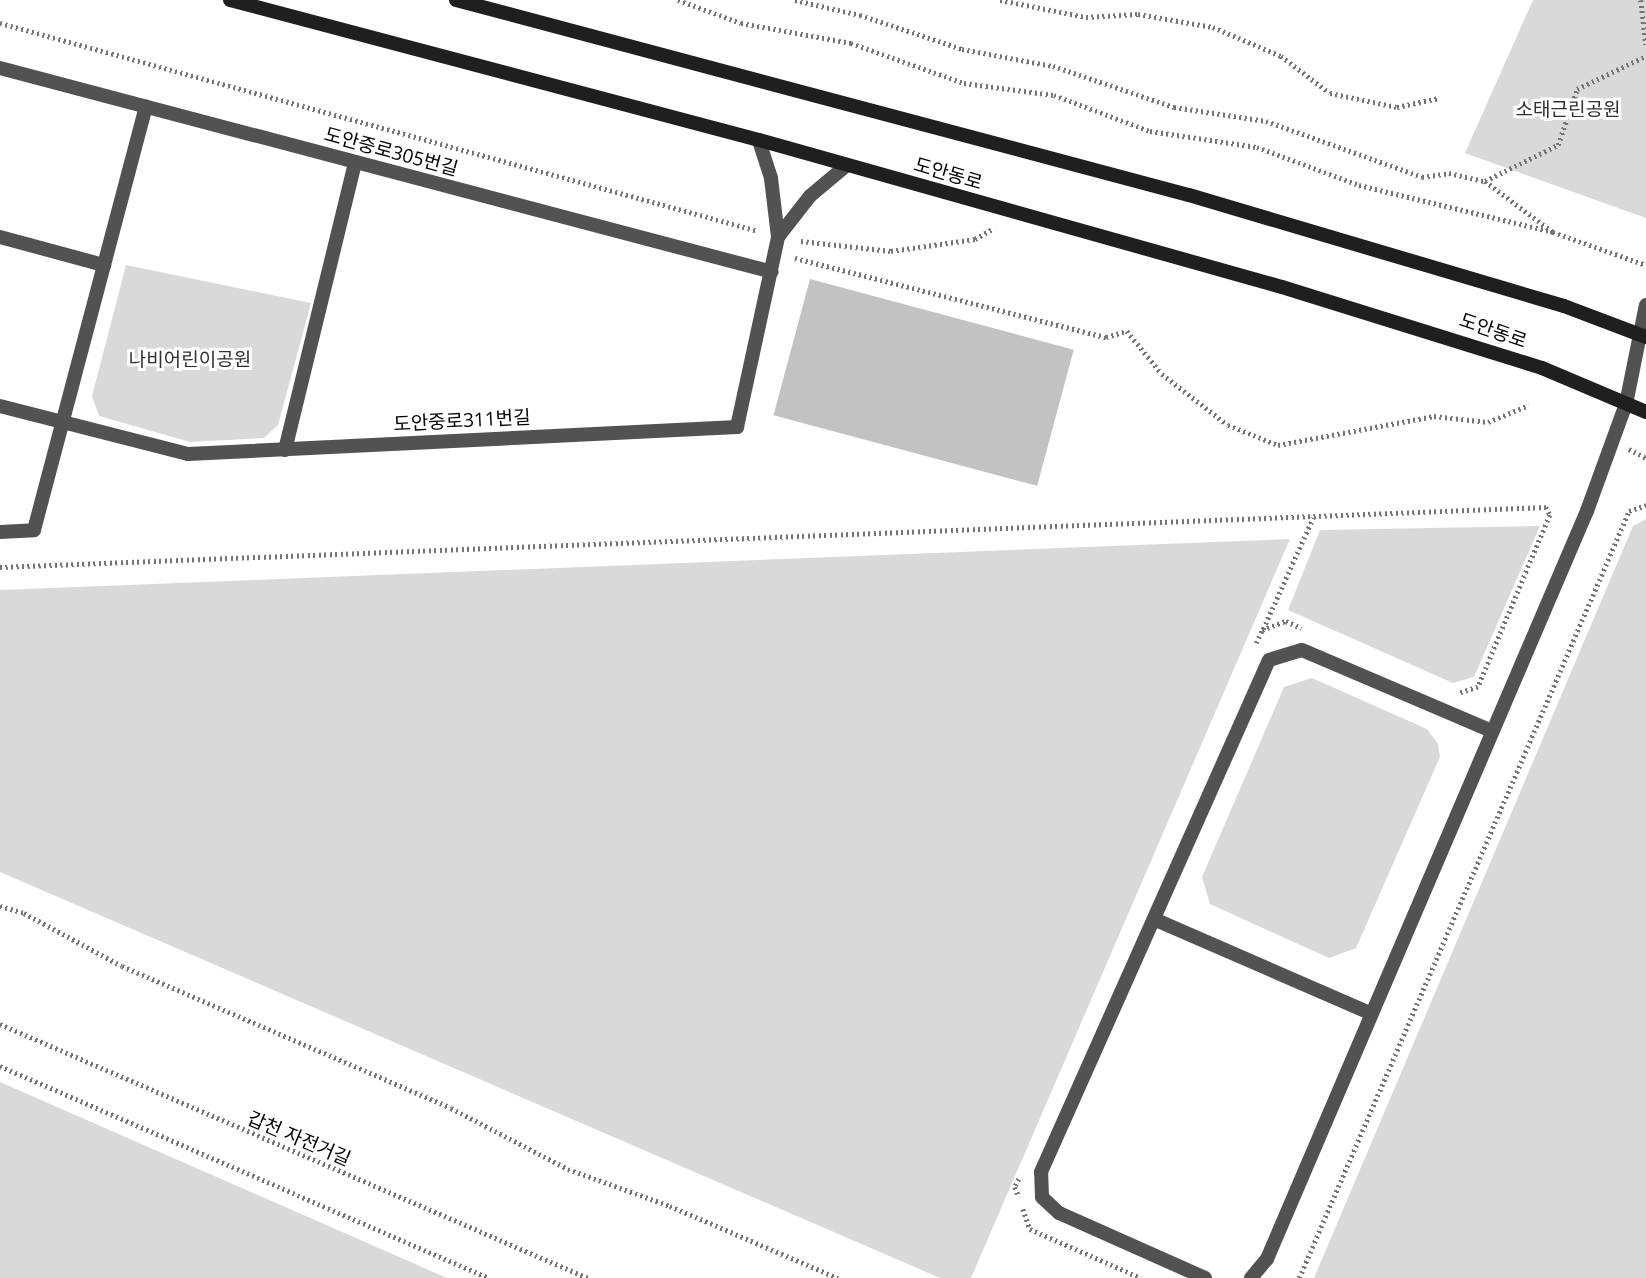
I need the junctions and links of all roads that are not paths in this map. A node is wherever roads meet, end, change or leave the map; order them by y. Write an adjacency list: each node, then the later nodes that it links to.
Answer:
1 (230, 0): 5 (main road, 도안동로)
2 (456, 0): 13 (main road)
3 (0, 68): 4 (street, 도안중로305번길)
4 (146, 107): 6 (street, 도안중로305번길); 10 (street)
5 (759, 140): 7 (main road, 도안동로); 9 (street)
6 (355, 163): 11 (street, 도안중로305번길); 18 (street)
7 (847, 165): 9 (street); 14 (main road, 도안동로)
8 (0, 237): 10 (street)
9 (778, 237): 11 (street, 도안중로311번길)
10 (104, 265): 17 (street)
11 (772, 272): 18 (street, 도안중로311번길)
12 (1646, 305): 13 (street)
13 (1642, 335): 14 (street)
14 (1626, 404): 16 (main road, 도안동로); 20 (street)
15 (0, 406): 17 (street, 도안중로311번길)
16 (1646, 412)
17 (62, 422): 18 (street, 도안중로311번길); 19 (street)
18 (285, 450)
19 (0, 532)
20 (1492, 731): 21 (street); 22 (street)
21 (1156, 920): 22 (street); 23 (street)
22 (1370, 1013): 24 (street)
23 (1205, 1278)
24 (1251, 1278)

